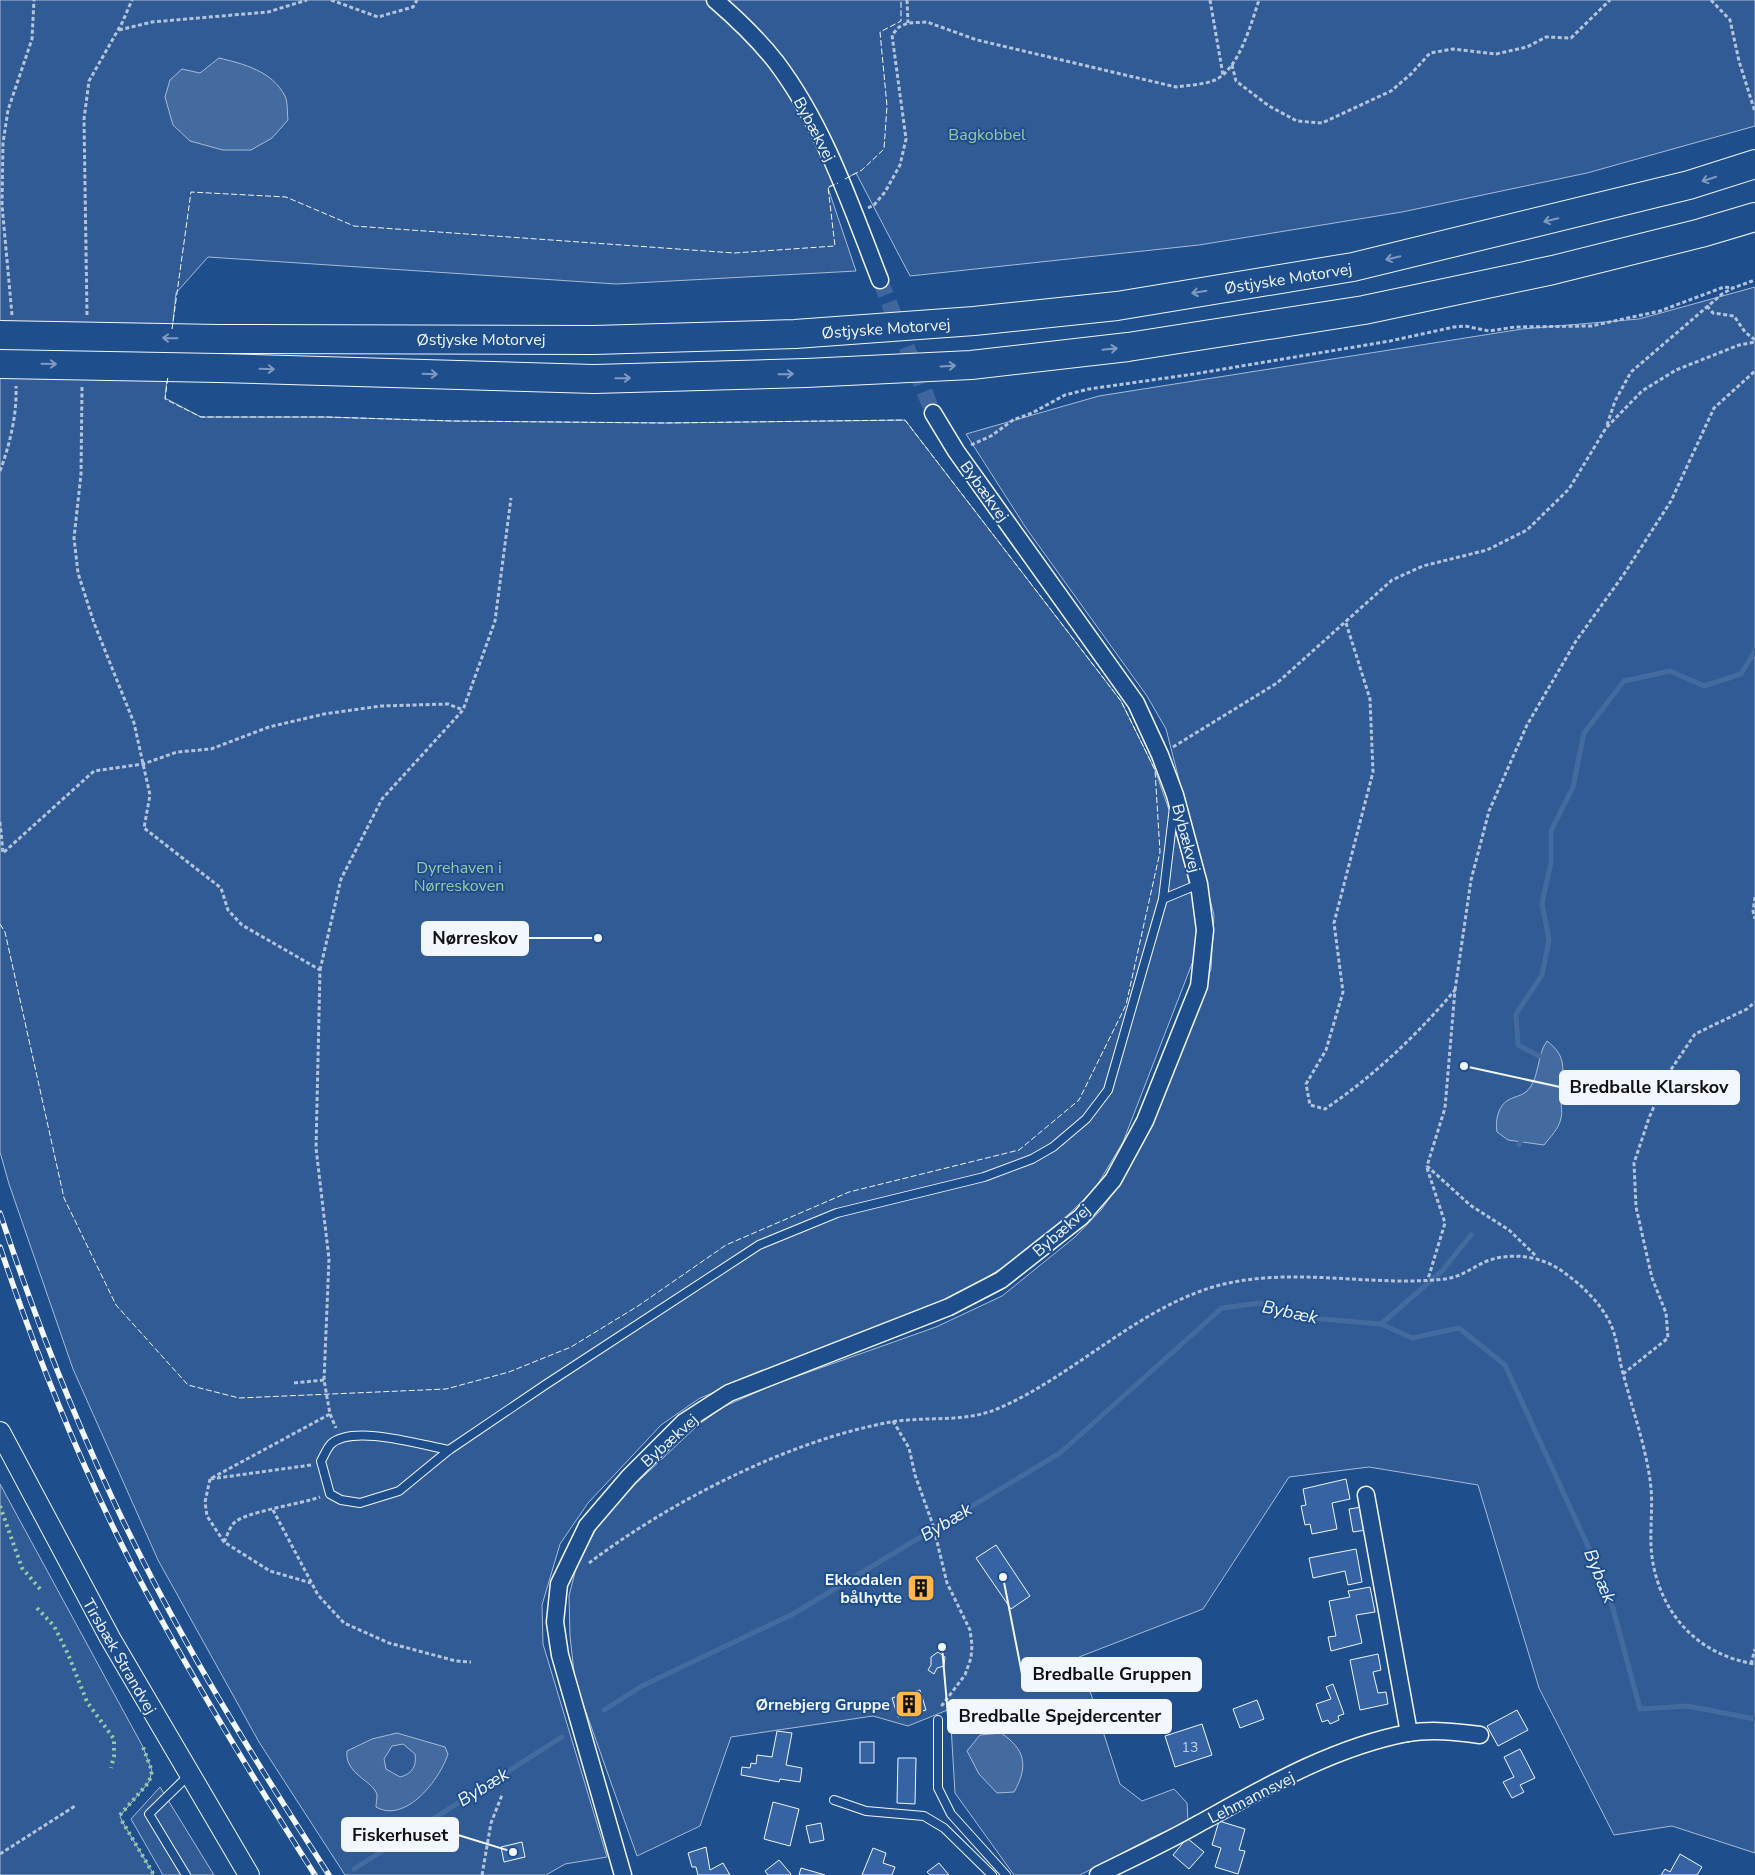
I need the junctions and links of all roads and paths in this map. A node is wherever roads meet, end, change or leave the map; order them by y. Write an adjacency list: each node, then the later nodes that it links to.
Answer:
1 (34, 0): 17 (path)
2 (132, 0): 13 (path)
3 (307, 0): 13 (path)
4 (331, 0): 5 (path)
5 (417, 0)
6 (715, 0): 20 (street, Bybækvej)
7 (908, 0): 12 (path)
8 (1210, 0): 15 (path)
9 (1259, 0): 14 (path)
10 (1610, 0): 14 (path)
11 (1711, 0): 16 (path)
12 (908, 23): 15 (path); 20 (path)
13 (118, 30): 26 (path)
14 (1232, 64): 15 (path)
15 (1223, 75)
16 (1754, 110)
17 (3, 143): 18 (path); 27 (path)
18 (0, 150)
19 (1755, 164): 27 (highway, Østjyske Motorvej, one-way to 27, bridge)
20 (855, 216): 22 (street, Bybækvej)
21 (1755, 217): 29 (highway, one-way to 21, bridge)
22 (880, 280)
23 (1755, 280): 24 (path)
24 (1733, 288): 25 (path); 34 (path)
25 (1707, 306): 28 (path); 33 (path)
26 (87, 321)
27 (7, 328)
28 (1755, 341): 33 (path)
29 (8, 370): 35 (path)
30 (1755, 371): 48 (path)
31 (83, 379): 40 (path)
32 (933, 414): 34 (street, Bybækvej)
33 (1606, 428): 37 (path)
34 (956, 451): 39 (street, Bybækvej)
35 (0, 471)
36 (511, 498): 38 (path)
37 (1346, 623): 39 (path); 48 (path)
38 (463, 710): 40 (path); 47 (path)
39 (1160, 755): 41 (street, Bybækvej)
40 (143, 764): 42 (path); 47 (path)
41 (1175, 795): 43 (street, Bybækvej); 45 (lane)
42 (0, 822)
43 (1199, 884): 45 (lane); 68 (street, Bybækvej)
44 (1755, 897): 46 (path)
45 (1163, 900): 60 (lane)
46 (1755, 919)
47 (320, 970): 54 (path)
48 (1455, 990): 50 (path)
49 (1755, 1002): 53 (path)
50 (1427, 1166): 51 (path); 52 (path)
51 (1536, 1256): 52 (path); 53 (path)
52 (1428, 1279): 57 (path)
53 (1623, 1374): 71 (path)
54 (324, 1380): 55 (path); 56 (path)
55 (294, 1383)
56 (330, 1414): 59 (path); 62 (path)
57 (893, 1421): 68 (path); 72 (path)
58 (0, 1432): 75 (street, Tirsbæk Strandvej)
59 (341, 1438): 60 (lane); 61 (lane)
60 (449, 1450): 63 (lane)
61 (321, 1464): 62 (path); 63 (lane)
62 (210, 1480): 66 (path)
63 (330, 1494): 65 (path)
64 (1366, 1495): 73 (street)
65 (273, 1510): 66 (path); 67 (path)
66 (224, 1542): 67 (path)
67 (312, 1583): 70 (path)
68 (559, 1584): 83 (street, Bybækvej)
69 (1755, 1649): 71 (path)
70 (472, 1662)
71 (1753, 1664)
72 (938, 1720): 85 (lane)
73 (1410, 1733): 74 (street, Lehmannsvej); 86 (street, Lehmannsvej)
74 (1480, 1735)
75 (189, 1775): 80 (lane); 81 (street, Tirsbæk Strandvej)
76 (502, 1795): 82 (path)
77 (834, 1800): 84 (lane)
78 (75, 1806): 79 (path)
79 (0, 1854)
80 (186, 1875)
81 (248, 1875)
82 (482, 1875)
83 (624, 1875)
84 (992, 1875)
85 (1006, 1875)
86 (1098, 1875)

